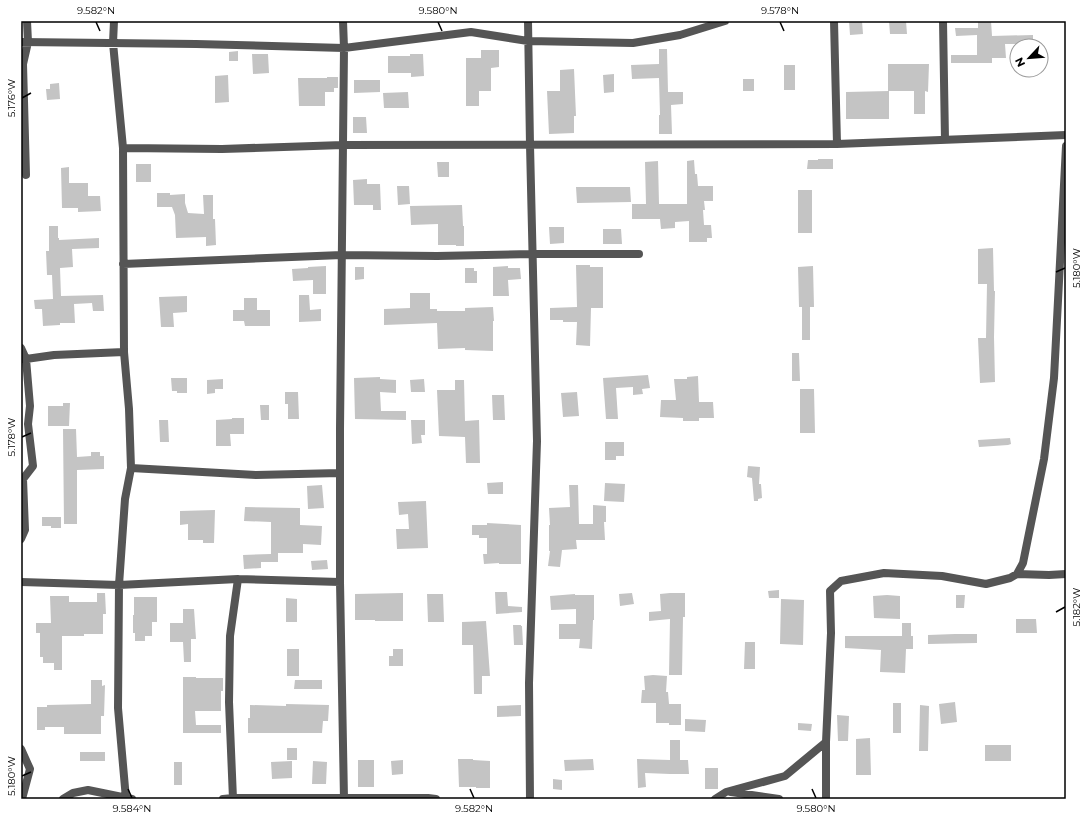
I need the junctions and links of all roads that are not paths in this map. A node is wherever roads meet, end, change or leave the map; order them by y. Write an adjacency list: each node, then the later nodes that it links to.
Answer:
1 (27, 21): 9 (street)
2 (114, 21): 10 (street)
3 (344, 21): 11 (street)
4 (528, 21): 8 (street)
5 (725, 21): 8 (street)
6 (834, 21): 14 (street)
7 (943, 21): 13 (street)
8 (528, 41): 11 (street); 16 (street)
9 (25, 42): 10 (street); 19 (street)
10 (113, 43): 11 (street); 18 (street)
11 (344, 48): 15 (street)
12 (1066, 135): 13 (street)
13 (945, 140): 14 (street)
14 (837, 144): 16 (street)
15 (343, 145): 16 (street); 18 (street); 22 (street)
16 (530, 145): 20 (street)
17 (1066, 146): 30 (street)
18 (123, 148): 23 (street)
19 (26, 175)
20 (532, 254): 21 (street); 22 (street); 46 (street)
21 (639, 254)
22 (342, 255): 23 (street); 28 (street)
23 (124, 264): 25 (street)
24 (21, 348): 26 (street)
25 (124, 352): 26 (street); 27 (street)
26 (24, 359): 29 (street)
27 (131, 468): 28 (street); 35 (street)
28 (340, 473): 34 (street)
29 (21, 539)
30 (1017, 574): 31 (street); 36 (street)
31 (1066, 574)
32 (238, 579): 34 (street); 35 (street); 39 (street)
33 (21, 582): 35 (street)
34 (340, 582): 40 (street)
35 (119, 585): 43 (street)
36 (826, 742): 38 (street); 49 (street)
37 (21, 749): 41 (street)
38 (726, 792): 47 (street); 48 (street)
39 (233, 798): 40 (street); 44 (street)
40 (344, 798): 45 (street)
41 (22, 799)
42 (63, 799): 43 (street)
43 (128, 799)
44 (223, 799)
45 (436, 799)
46 (530, 799)
47 (715, 799)
48 (779, 799)
49 (826, 799)

